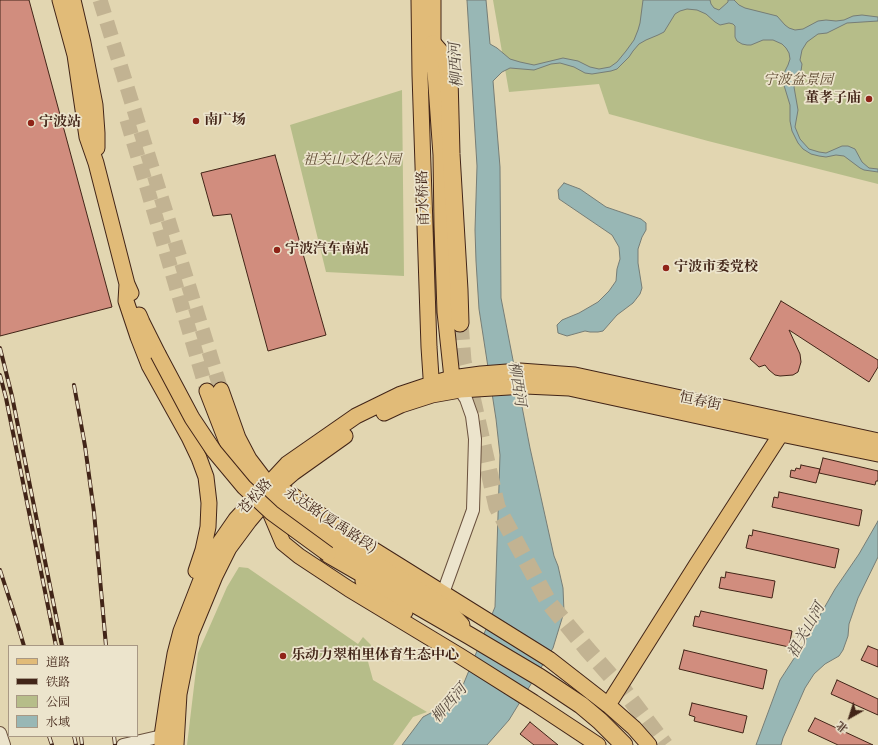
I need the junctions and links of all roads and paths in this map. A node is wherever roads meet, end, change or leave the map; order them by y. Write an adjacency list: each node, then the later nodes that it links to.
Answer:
1 (60, 0): 6 (main road)
2 (73, 0): 6 (main road)
3 (419, 0): 11 (main road, 甬水桥路)
4 (433, 0): 5 (main road, 甬水桥路)
5 (433, 44): 8 (highway); 10 (main road, 甬水桥路)
6 (96, 163): 7 (main road)
7 (127, 284): 17 (main road, bridge); 23 (main road)
8 (460, 323)
9 (482, 381): 10 (main road, 苍松路); 13 (main road, 恒春街); 14 (main road, 恒春街)
10 (456, 384): 11 (main road, 苍松路); 18 (street)
11 (432, 389): 16 (main road, 苍松路)
12 (214, 390): 16 (main road)
13 (789, 422): 14 (main road); 15 (main road, 恒春街)
14 (781, 434): 15 (main road, 恒春街); 21 (main road)
15 (876, 447)
16 (269, 490): 18 (main road, 永达路(夏禹路段)); 19 (highway); 19 (main road, 永达路(夏禹路段)); 23 (main road, 苍松路); 26 (main road, 苍松路)
17 (328, 554): 19 (highway)
18 (443, 593): 21 (main road, 永达路(夏禹路段))
19 (464, 646): 20 (main road, 永达路(夏禹路段)); 29 (highway)
20 (534, 698): 27 (main road); 28 (main road)
21 (608, 705): 30 (main road)
22 (0, 733): 24 (street)
23 (162, 736): 25 (street)
24 (4, 745)
25 (123, 745)
26 (176, 745)
27 (598, 745)
28 (603, 745)
29 (624, 745)
30 (649, 745)

